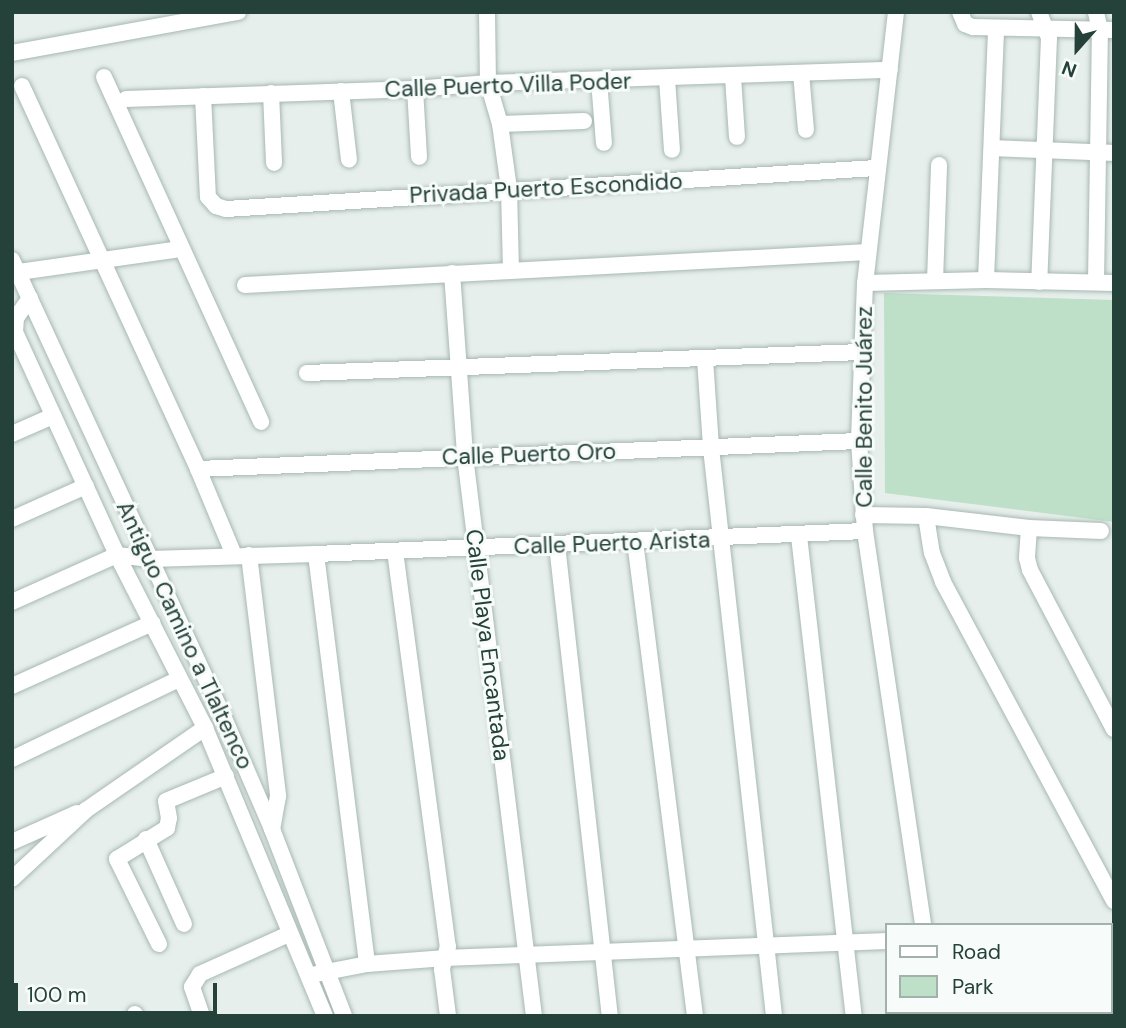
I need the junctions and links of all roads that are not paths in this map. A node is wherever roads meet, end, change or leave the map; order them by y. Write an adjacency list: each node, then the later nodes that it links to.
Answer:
1 (238, 12): 10 (street)
2 (487, 12): 17 (street)
3 (896, 12): 11 (street, Calle Benito Juárez)
4 (960, 12): 7 (street)
5 (1039, 12): 8 (street)
6 (1096, 12): 9 (street)
7 (996, 29): 8 (street); 29 (street)
8 (1044, 29): 9 (street); 31 (street)
9 (1107, 30): 32 (street)
10 (12, 53)
11 (890, 70): 12 (street, Calle Puerto Villa Poder); 37 (street, Calle Benito Juárez)
12 (801, 73): 14 (street, Calle Puerto Villa Poder); 26 (street)
13 (104, 77): 39 (street)
14 (733, 77): 15 (street, Calle Puerto Villa Poder); 27 (street)
15 (667, 79): 16 (street, Calle Puerto Villa Poder); 30 (street)
16 (599, 80): 17 (street, Calle Puerto Villa Poder); 28 (street)
17 (488, 83): 19 (street, Calle Puerto Villa Poder); 25 (street)
18 (22, 86): 41 (street)
19 (415, 89): 20 (street, Calle Puerto Villa Poder); 33 (street)
20 (341, 91): 21 (street, Calle Puerto Villa Poder); 34 (street)
21 (271, 93): 22 (street, Calle Puerto Villa Poder); 35 (street)
22 (203, 96): 23 (street, Calle Puerto Villa Poder); 38 (street, Privada Puerto Escondido)
23 (126, 99)
24 (584, 121): 25 (street)
25 (500, 124): 38 (street)
26 (806, 130)
27 (737, 136)
28 (604, 143)
29 (992, 148): 31 (street); 45 (street)
30 (672, 150)
31 (1046, 150): 32 (street); 47 (street)
32 (1106, 152): 48 (street)
33 (419, 156)
34 (349, 160)
35 (274, 163)
36 (939, 165): 46 (street)
37 (876, 168): 38 (street, Privada Puerto Escondido); 40 (street, Calle Benito Juárez)
38 (509, 189): 43 (street)
39 (180, 249): 41 (street); 58 (street)
40 (868, 252): 43 (street); 49 (street, Calle Benito Juárez)
41 (101, 259): 42 (street); 63 (street)
42 (15, 266): 52 (street, Antiguo Camino a Tlaltenco)
43 (511, 269): 44 (street)
44 (453, 273): 51 (street); 55 (street, Calle Playa Encantada)
45 (986, 280): 46 (street); 47 (street)
46 (935, 281): 49 (street)
47 (1040, 282): 48 (street)
48 (1096, 282): 50 (street)
49 (864, 283): 53 (street, Calle Benito Juárez)
50 (1114, 283)
51 (245, 285)
52 (30, 298): 57 (street); 79 (street, Antiguo Camino a Tlaltenco)
53 (860, 352): 54 (street); 60 (street, Calle Benito Juárez)
54 (705, 359): 55 (street); 61 (street)
55 (459, 368): 56 (street); 62 (street, Calle Playa Encantada)
56 (307, 373)
57 (53, 416): 59 (street); 64 (street)
58 (261, 422)
59 (12, 434)
60 (859, 441): 61 (street, Calle Puerto Oro); 67 (street, Calle Benito Juárez)
61 (711, 448): 62 (street, Calle Puerto Oro); 71 (street)
62 (466, 456): 63 (street, Calle Puerto Oro); 74 (street, Calle Playa Encantada)
63 (198, 469): 78 (street)
64 (86, 486): 66 (street); 77 (street)
65 (926, 516): 67 (street, Calle Puerto Arista); 68 (street, Calle Puerto Arista); 93 (street)
66 (12, 519)
67 (864, 523): 70 (street, Calle Puerto Arista); 94 (street, Calle Benito Juárez)
68 (1029, 528): 69 (street, Calle Puerto Arista); 85 (street)
69 (1101, 531)
70 (799, 536): 71 (street, Calle Puerto Arista); 99 (street)
71 (721, 539): 72 (street, Calle Puerto Arista); 100 (street)
72 (635, 541): 73 (street, Calle Puerto Arista); 101 (street)
73 (557, 545): 74 (street, Calle Puerto Arista); 102 (street)
74 (476, 547): 75 (street, Calle Puerto Arista); 103 (street, Calle Playa Encantada)
75 (395, 551): 76 (street, Calle Puerto Arista); 104 (street)
76 (316, 554): 78 (street, Calle Puerto Arista); 105 (street)
77 (117, 555): 79 (street, Calle Puerto Arista); 80 (street); 81 (street)
78 (241, 555): 79 (street, Calle Puerto Arista); 89 (street)
79 (150, 559): 89 (street, Antiguo Camino a Tlaltenco)
80 (12, 602)
81 (152, 623): 82 (street); 83 (street)
82 (179, 679): 84 (street); 86 (street)
83 (12, 686)
84 (205, 728): 87 (street); 88 (street)
85 (1114, 729)
86 (12, 759)
87 (226, 776): 90 (street); 96 (street)
88 (86, 810): 91 (street); 92 (street)
89 (272, 829): 106 (street, Antiguo Camino a Tlaltenco)
90 (146, 839): 95 (street); 98 (street)
91 (12, 842)
92 (12, 879)
93 (1114, 901)
94 (923, 923)
95 (184, 925)
96 (289, 934): 107 (street); 109 (street)
97 (884, 941): 99 (street)
98 (159, 944)
99 (847, 944): 100 (street); 116 (street)
100 (767, 947): 101 (street); 115 (street)
101 (687, 948): 102 (street); 114 (street)
102 (602, 951): 103 (street); 113 (street)
103 (527, 954): 104 (street); 112 (street, Calle Playa Encantada)
104 (446, 958): 105 (street); 111 (street)
105 (367, 964): 106 (street)
106 (326, 971): 107 (street); 110 (street, Antiguo Camino a Tlaltenco)
107 (307, 976): 108 (street)
108 (323, 1015)
109 (202, 1016)
110 (344, 1016)
111 (449, 1016)
112 (534, 1016)
113 (610, 1016)
114 (695, 1016)
115 (775, 1016)
116 (853, 1016)

